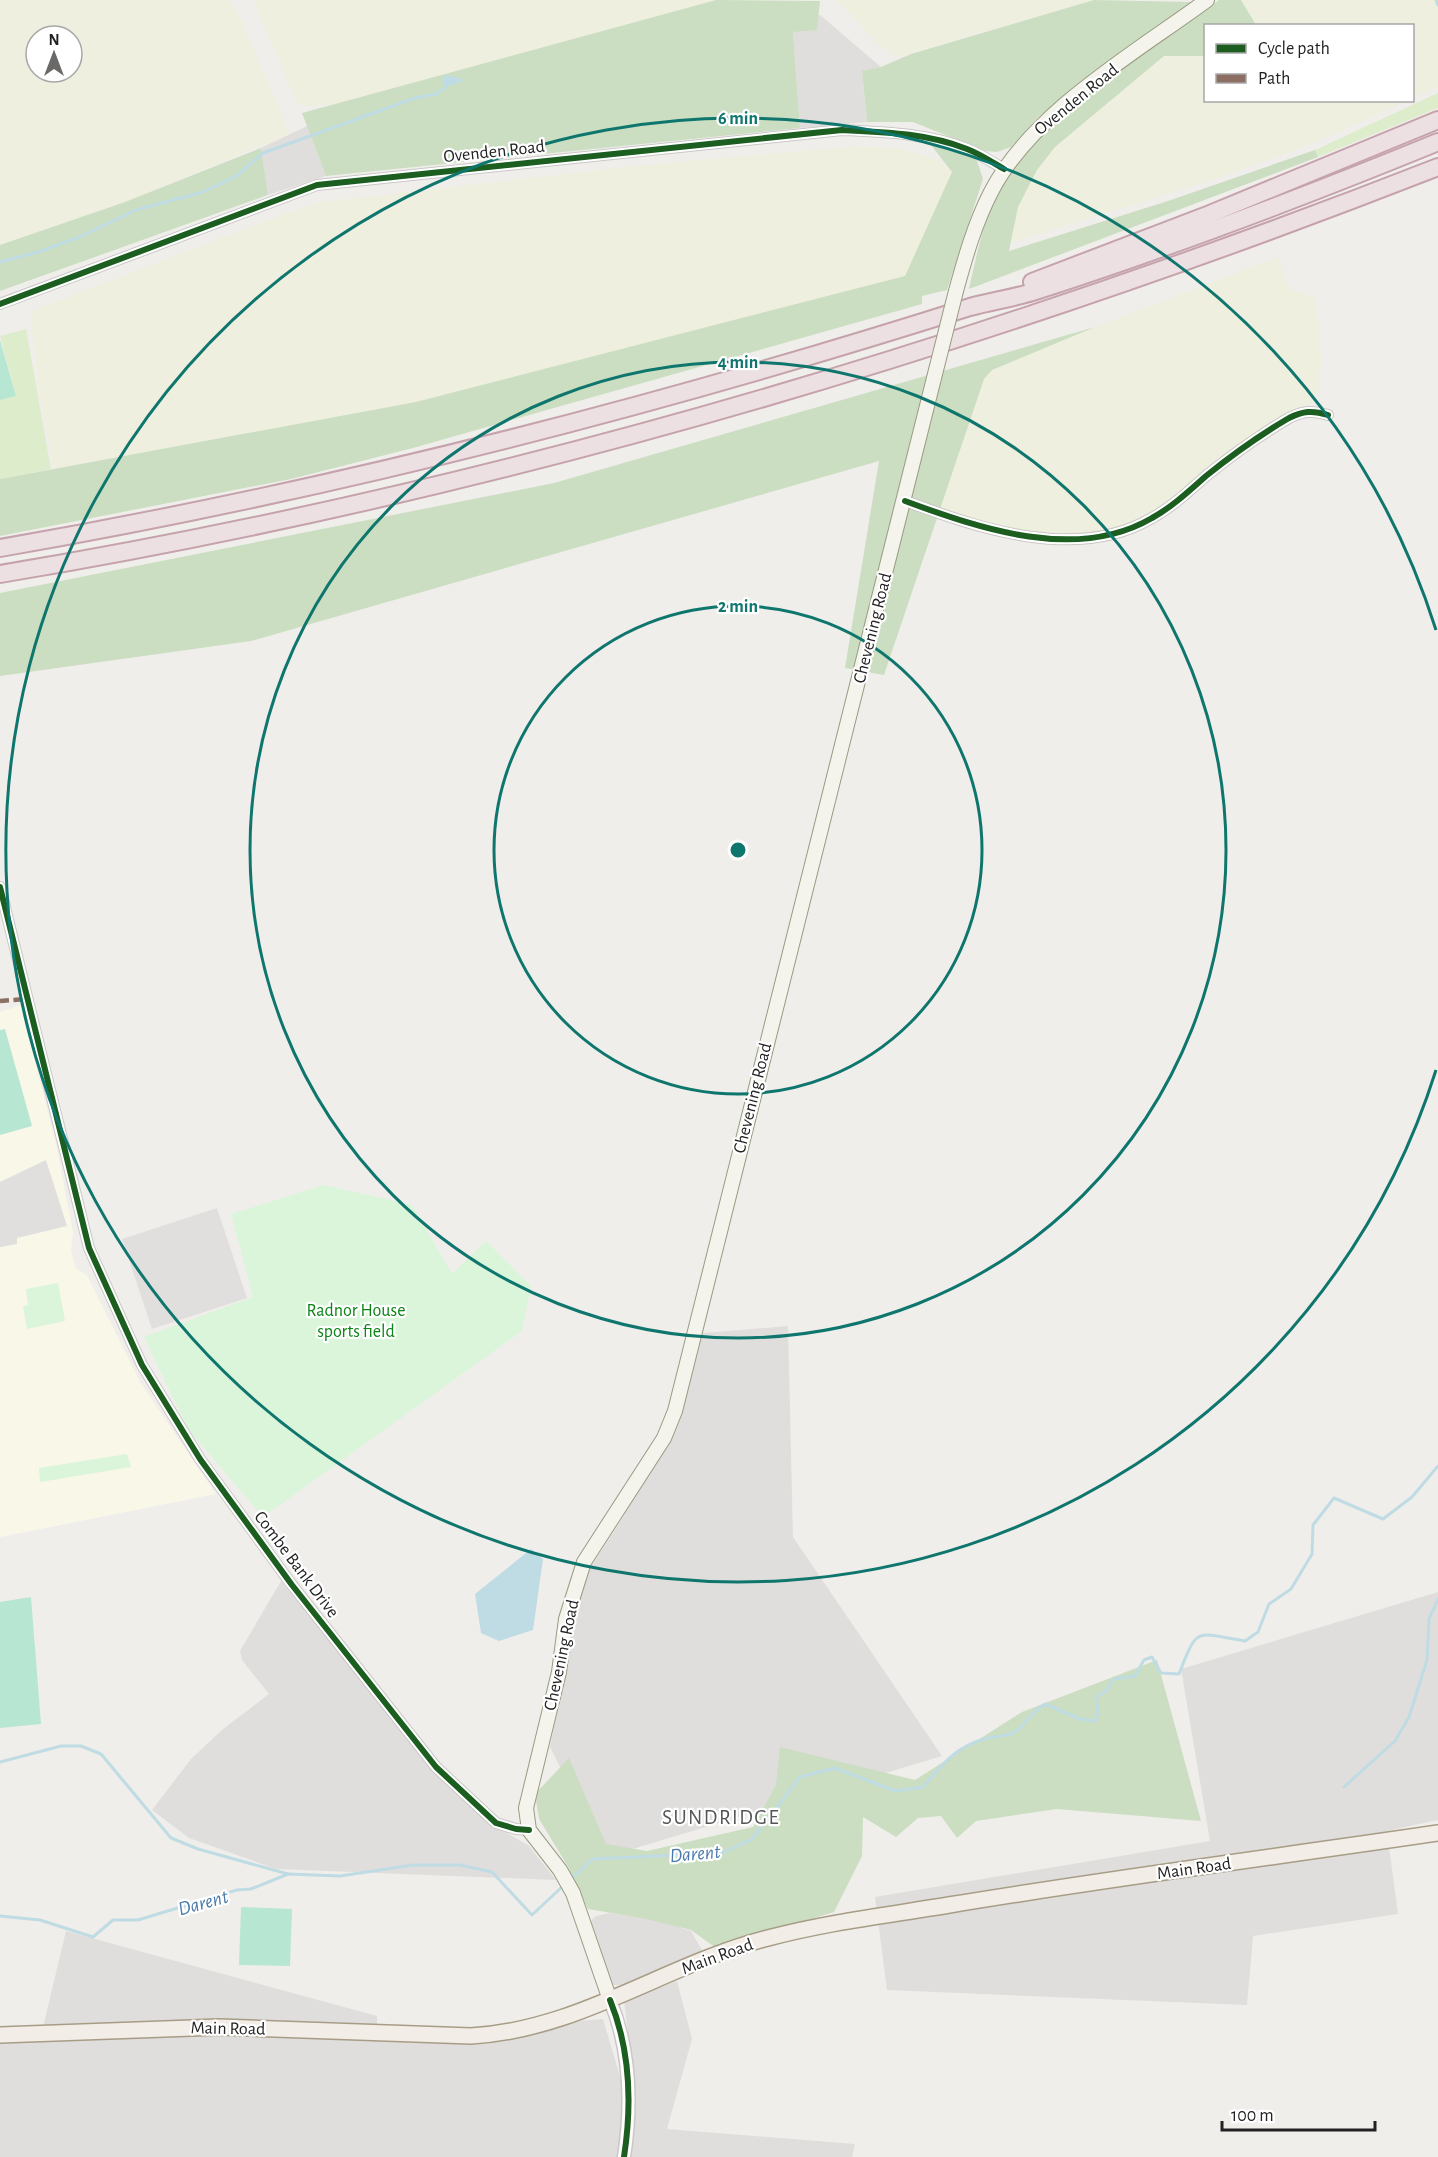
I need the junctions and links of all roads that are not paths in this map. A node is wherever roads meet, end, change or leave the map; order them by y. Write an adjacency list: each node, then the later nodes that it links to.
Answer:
1 (1207, 0): 5 (main road, Ovenden Road)
2 (1438, 120): 9 (highway)
3 (1438, 142): 9 (highway)
4 (1438, 167): 7 (highway)
5 (1004, 169): 8 (street, Ovenden Road); 11 (main road, Chevening Road, bridge)
6 (1438, 178): 7 (highway)
7 (1366, 195): 13 (highway)
8 (0, 304)
9 (976, 306): 12 (highway)
10 (1328, 416): 11 (street)
11 (905, 501): 15 (main road, Chevening Road)
12 (0, 548)
13 (0, 574)
14 (0, 887): 15 (street, Combe Bank Drive)
15 (529, 1830): 17 (main road)
16 (1438, 1833): 17 (main road, Main Road)
17 (610, 2000): 18 (main road, Main Road); 19 (street)
18 (0, 2035)
19 (624, 2157)

